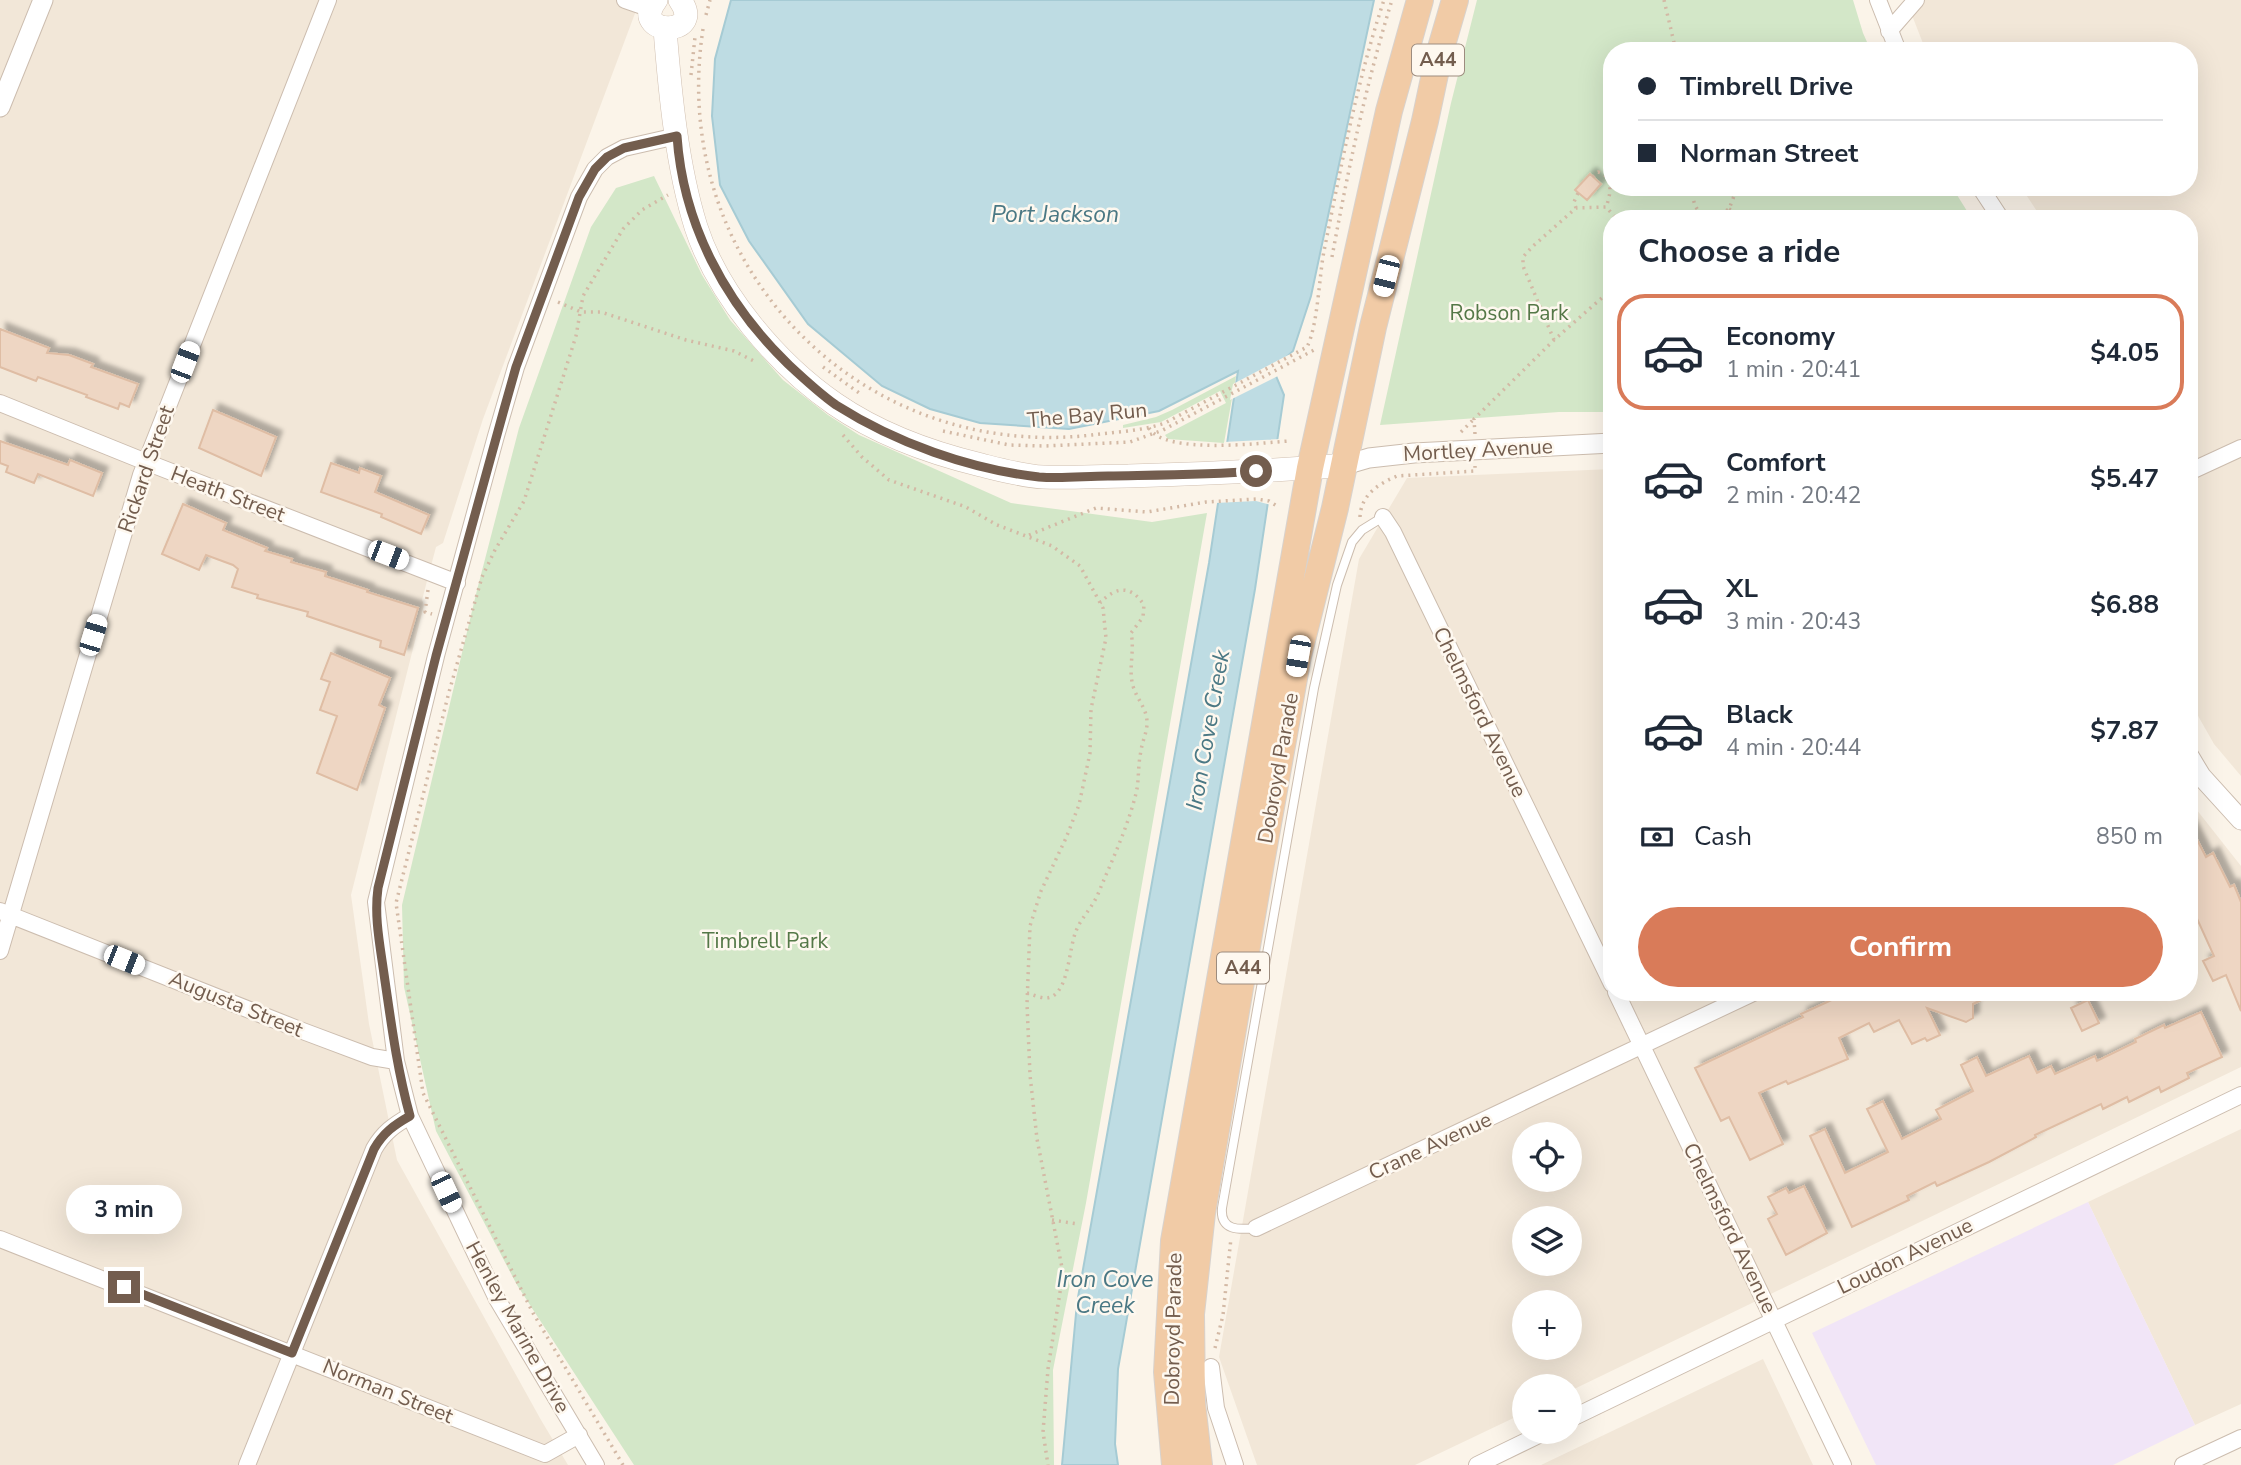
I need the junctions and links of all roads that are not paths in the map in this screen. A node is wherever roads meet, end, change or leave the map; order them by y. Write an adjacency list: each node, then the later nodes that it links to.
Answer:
1 (43, 0): 13 (street)
2 (328, 0): 18 (street, Rickard Street)
3 (625, 0): 9 (street)
4 (680, 0): 10 (main road)
5 (1420, 0): 21 (highway, Dobroyd Parade / A44)
6 (1455, 0): 19 (highway, Dobroyd Parade / A44)
7 (1878, 0): 11 (street)
8 (1916, 0): 11 (street)
9 (654, 5): 10 (main road)
10 (665, 29): 14 (main road)
11 (1889, 31): 12 (street)
12 (1894, 42)
13 (0, 107)
14 (677, 136): 21 (main road); 23 (street, Henley Marine Drive)
15 (0, 403): 18 (street, Heath Street)
16 (1603, 443): 19 (street, Mortley Avenue)
17 (2241, 448): 20 (street)
18 (146, 463): 23 (street, Heath Street); 26 (street, Rickard Street)
19 (1345, 465): 21 (main road); 47 (highway, Dobroyd Parade / A44)
20 (2198, 468)
21 (1297, 469): 46 (highway, Dobroyd Parade / A44)
22 (1383, 517): 28 (street, Chelmsford Avenue); 35 (lane, Dobroyd Parade)
23 (457, 583): 32 (street, Henley Marine Drive)
24 (2198, 782): 25 (street)
25 (2241, 820)
26 (5, 913): 27 (street, Rickard Street); 32 (street, Augusta Street)
27 (0, 951)
28 (1603, 965)
29 (1620, 1001): 31 (street, Chelmsford Avenue)
30 (1737, 1001): 31 (street, Crane Avenue)
31 (1642, 1047): 35 (street, Crane Avenue); 37 (street, Chelmsford Avenue)
32 (397, 1061): 34 (street, Henley Marine Drive)
33 (2241, 1095): 37 (street, Loudon Avenue)
34 (410, 1116): 38 (street); 41 (street, Henley Marine Drive)
35 (1256, 1227)
36 (0, 1239): 38 (street, Norman Street)
37 (1774, 1319): 40 (street, Loudon Avenue); 50 (street, Chelmsford Avenue)
38 (292, 1353): 41 (street, Norman Street); 44 (street)
39 (1211, 1367): 48 (street, Dobroyd Parade)
40 (1582, 1413)
41 (579, 1435): 45 (street, Henley Marine Drive)
42 (2241, 1438): 51 (street)
43 (1520, 1444): 49 (street)
44 (247, 1465)
45 (596, 1465)
46 (1175, 1465)
47 (1199, 1465)
48 (1235, 1465)
49 (1477, 1465)
50 (1843, 1465)
51 (2183, 1465)

